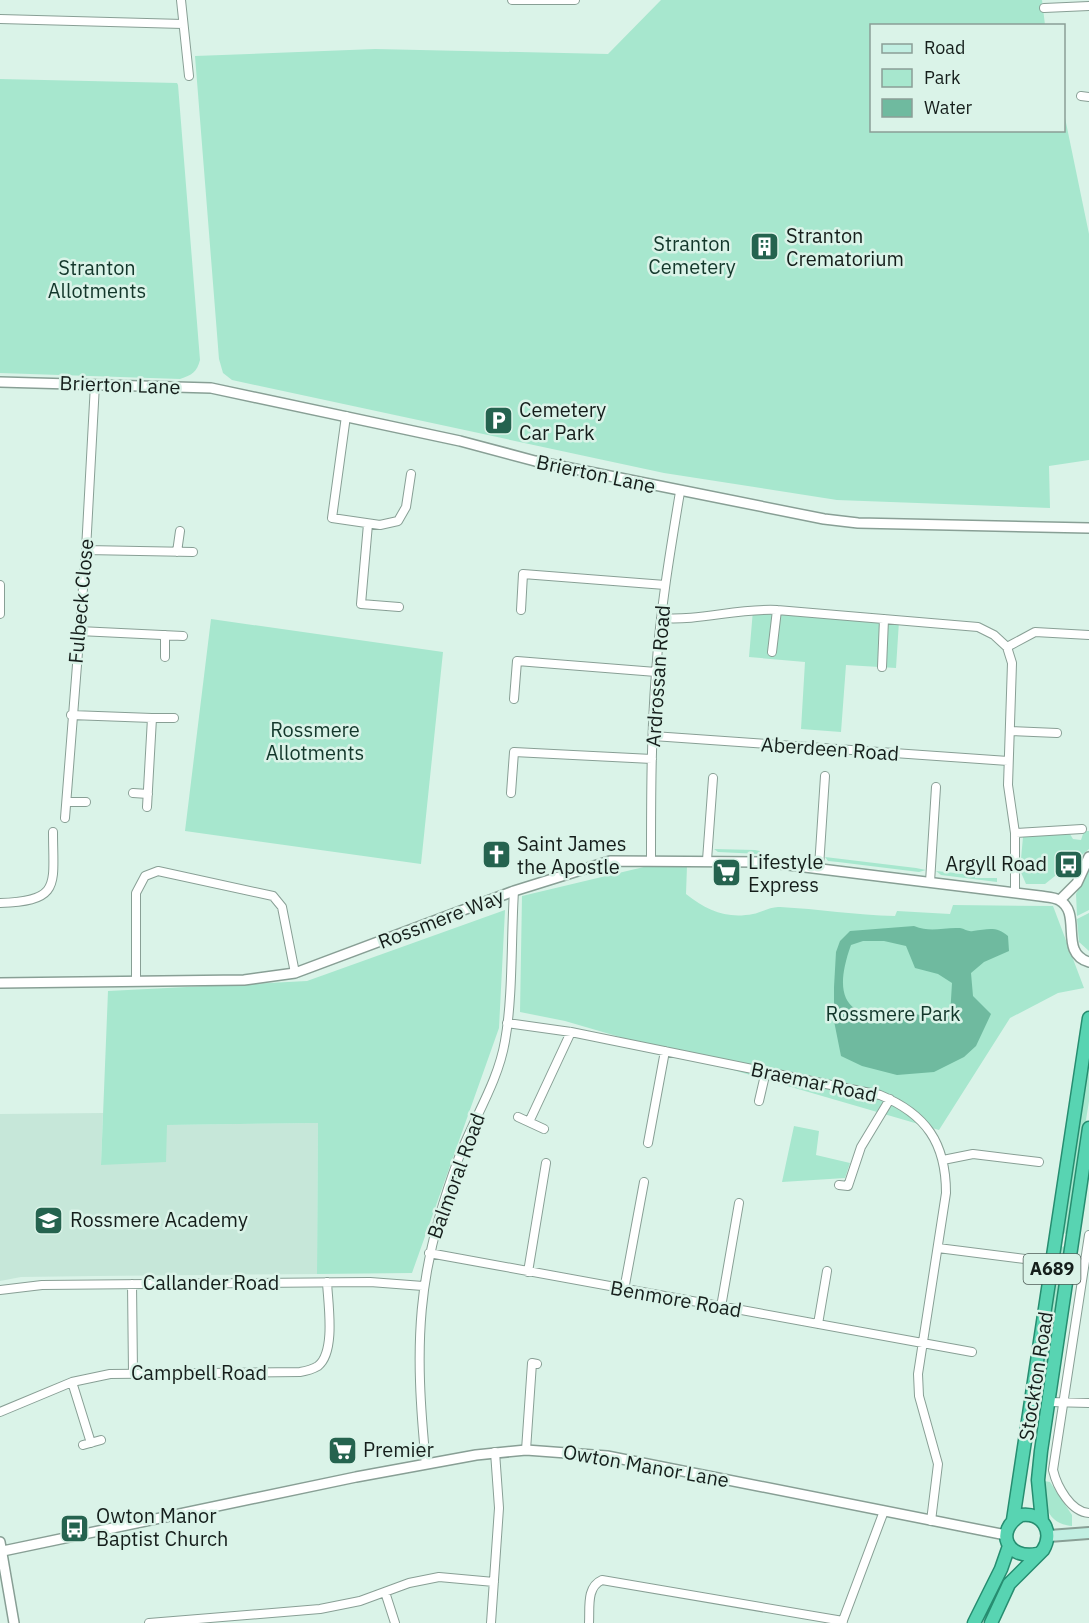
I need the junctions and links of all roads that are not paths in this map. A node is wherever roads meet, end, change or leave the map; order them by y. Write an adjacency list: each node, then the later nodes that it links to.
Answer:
1 (181, 0): 8 (street)
2 (512, 0): 3 (street)
3 (575, 0)
4 (1054, 4): 5 (street); 6 (street)
5 (1089, 6)
6 (1044, 8)
7 (0, 19): 8 (street)
8 (183, 24): 9 (street)
9 (189, 76)
10 (0, 381): 11 (street, Brierton Lane)
11 (96, 384): 12 (street, Brierton Lane); 18 (street, Fulbeck Close)
12 (346, 416): 14 (street, Brierton Lane); 15 (street)
13 (411, 474): 15 (street)
14 (680, 492): 16 (street, Brierton Lane); 22 (street, Ardrossan Road)
15 (368, 524): 23 (street)
16 (1089, 528)
17 (180, 531): 19 (street)
18 (86, 550): 19 (street); 29 (street, Fulbeck Close)
19 (177, 552): 20 (street)
20 (193, 552)
21 (0, 585): 26 (street)
22 (665, 585): 24 (street); 27 (street, Ardrossan Road)
23 (399, 607)
24 (521, 610)
25 (777, 610): 27 (street); 28 (street); 34 (street)
26 (0, 614)
27 (662, 618): 37 (street, Ardrossan Road)
28 (884, 619): 33 (street); 36 (street)
29 (79, 631): 30 (street); 39 (street, Fulbeck Close)
30 (165, 635): 32 (street); 35 (street)
31 (1089, 635): 33 (street)
32 (183, 636)
33 (1006, 647): 42 (street)
34 (772, 652)
35 (165, 657)
36 (882, 667)
37 (656, 672): 38 (street); 44 (street, Ardrossan Road)
38 (514, 699)
39 (71, 715): 40 (street); 53 (street, Fulbeck Close)
40 (152, 718): 41 (street); 52 (street)
41 (174, 718)
42 (1010, 731): 43 (street); 46 (street)
43 (1057, 733)
44 (652, 736): 45 (street, Ardrossan Road); 46 (street, Aberdeen Road)
45 (652, 759): 51 (street); 62 (street, Ardrossan Road)
46 (1008, 760): 59 (street)
47 (825, 776): 63 (street)
48 (713, 778): 61 (street)
49 (936, 787): 64 (street)
50 (134, 793): 52 (street)
51 (511, 793)
52 (148, 794): 55 (street)
53 (68, 802): 54 (street); 56 (street, Fulbeck Close)
54 (86, 802)
55 (147, 807)
56 (65, 818)
57 (1082, 829): 59 (street)
58 (53, 832): 68 (street)
59 (1015, 833): 66 (street)
60 (1089, 857): 67 (street)
61 (707, 860): 62 (street, Rossmere Way); 63 (street, Rossmere Way)
62 (651, 861): 65 (street, Rossmere Way)
63 (819, 867): 64 (street, Rossmere Way)
64 (930, 882): 66 (street, Rossmere Way)
65 (514, 891): 70 (street, Rossmere Way); 74 (street, Balmoral Road)
66 (1015, 893): 67 (street, Rossmere Way)
67 (1060, 900): 69 (street)
68 (0, 903)
69 (1089, 962)
70 (295, 973): 71 (street, Rossmere Way); 71 (street)
71 (136, 981): 72 (street, Rossmere Way)
72 (0, 982)
73 (1089, 1018): 119 (highway, Stockton Road / A689)
74 (507, 1023): 75 (street, Braemar Road); 93 (street, Balmoral Road)
75 (571, 1032): 76 (street, Braemar Road); 81 (street)
76 (665, 1051): 77 (street, Braemar Road); 84 (street)
77 (766, 1071): 78 (street, Braemar Road); 79 (street)
78 (890, 1099): 85 (street, Braemar Road); 89 (street)
79 (759, 1101)
80 (518, 1117): 81 (street)
81 (530, 1122): 83 (street)
82 (1089, 1128): 109 (highway, Stockton Road / A689)
83 (544, 1129)
84 (648, 1143)
85 (943, 1160): 86 (street); 92 (street, Braemar Road)
86 (1039, 1162)
87 (546, 1163): 96 (street)
88 (644, 1182): 101 (street)
89 (847, 1186)
90 (739, 1203): 102 (street)
91 (1089, 1235): 111 (street, Stockton Road)
92 (938, 1248): 94 (street); 104 (street, Braemar Road)
93 (429, 1253): 96 (street, Benmore Road); 99 (street, Balmoral Road)
94 (1025, 1258)
95 (826, 1271): 103 (street)
96 (528, 1272): 101 (street, Benmore Road)
97 (327, 1282): 98 (street, Callander Road); 99 (street, Callander Road); 107 (street, Campbell Road)
98 (132, 1284): 100 (street, Callander Road); 107 (street)
99 (423, 1286): 116 (street, Balmoral Road)
100 (0, 1290)
101 (624, 1290): 102 (street, Benmore Road)
102 (721, 1307): 103 (street, Benmore Road)
103 (818, 1324): 104 (street, Benmore Road)
104 (924, 1344): 105 (street, Benmore Road); 120 (street, Braemar Road)
105 (972, 1353)
106 (537, 1364): 114 (street)
107 (133, 1373): 108 (street, Campbell Road)
108 (72, 1382): 112 (street, Campbell Road); 113 (street)
109 (1048, 1402): 111 (street); 121 (highway, Stockton Road / A689)
110 (1089, 1403): 111 (street)
111 (1063, 1404): 118 (street, Stockton Road)
112 (0, 1412)
113 (101, 1440)
114 (526, 1450): 115 (street, Owton Manor Lane); 117 (street, Owton Manor Lane)
115 (495, 1452): 116 (street, Owton Manor Lane); 127 (street)
116 (426, 1464): 125 (street, Owton Manor Lane)
117 (884, 1511): 120 (street, Owton Manor Lane); 129 (street)
118 (1089, 1513)
119 (1013, 1520): 121 (highway); 124 (highway)
120 (932, 1521): 124 (street, Owton Manor Lane)
121 (1042, 1521): 123 (highway)
122 (1089, 1533): 123 (main road)
123 (1049, 1536): 126 (highway)
124 (1008, 1540): 126 (highway); 135 (highway)
125 (1, 1547): 130 (street)
126 (1037, 1554): 136 (highway)
127 (494, 1581): 128 (street); 133 (street)
128 (385, 1592): 131 (street); 132 (street)
129 (843, 1622): 134 (street)
130 (14, 1623)
131 (149, 1623)
132 (395, 1623)
133 (491, 1623)
134 (590, 1623)
135 (974, 1623)
136 (991, 1623)

